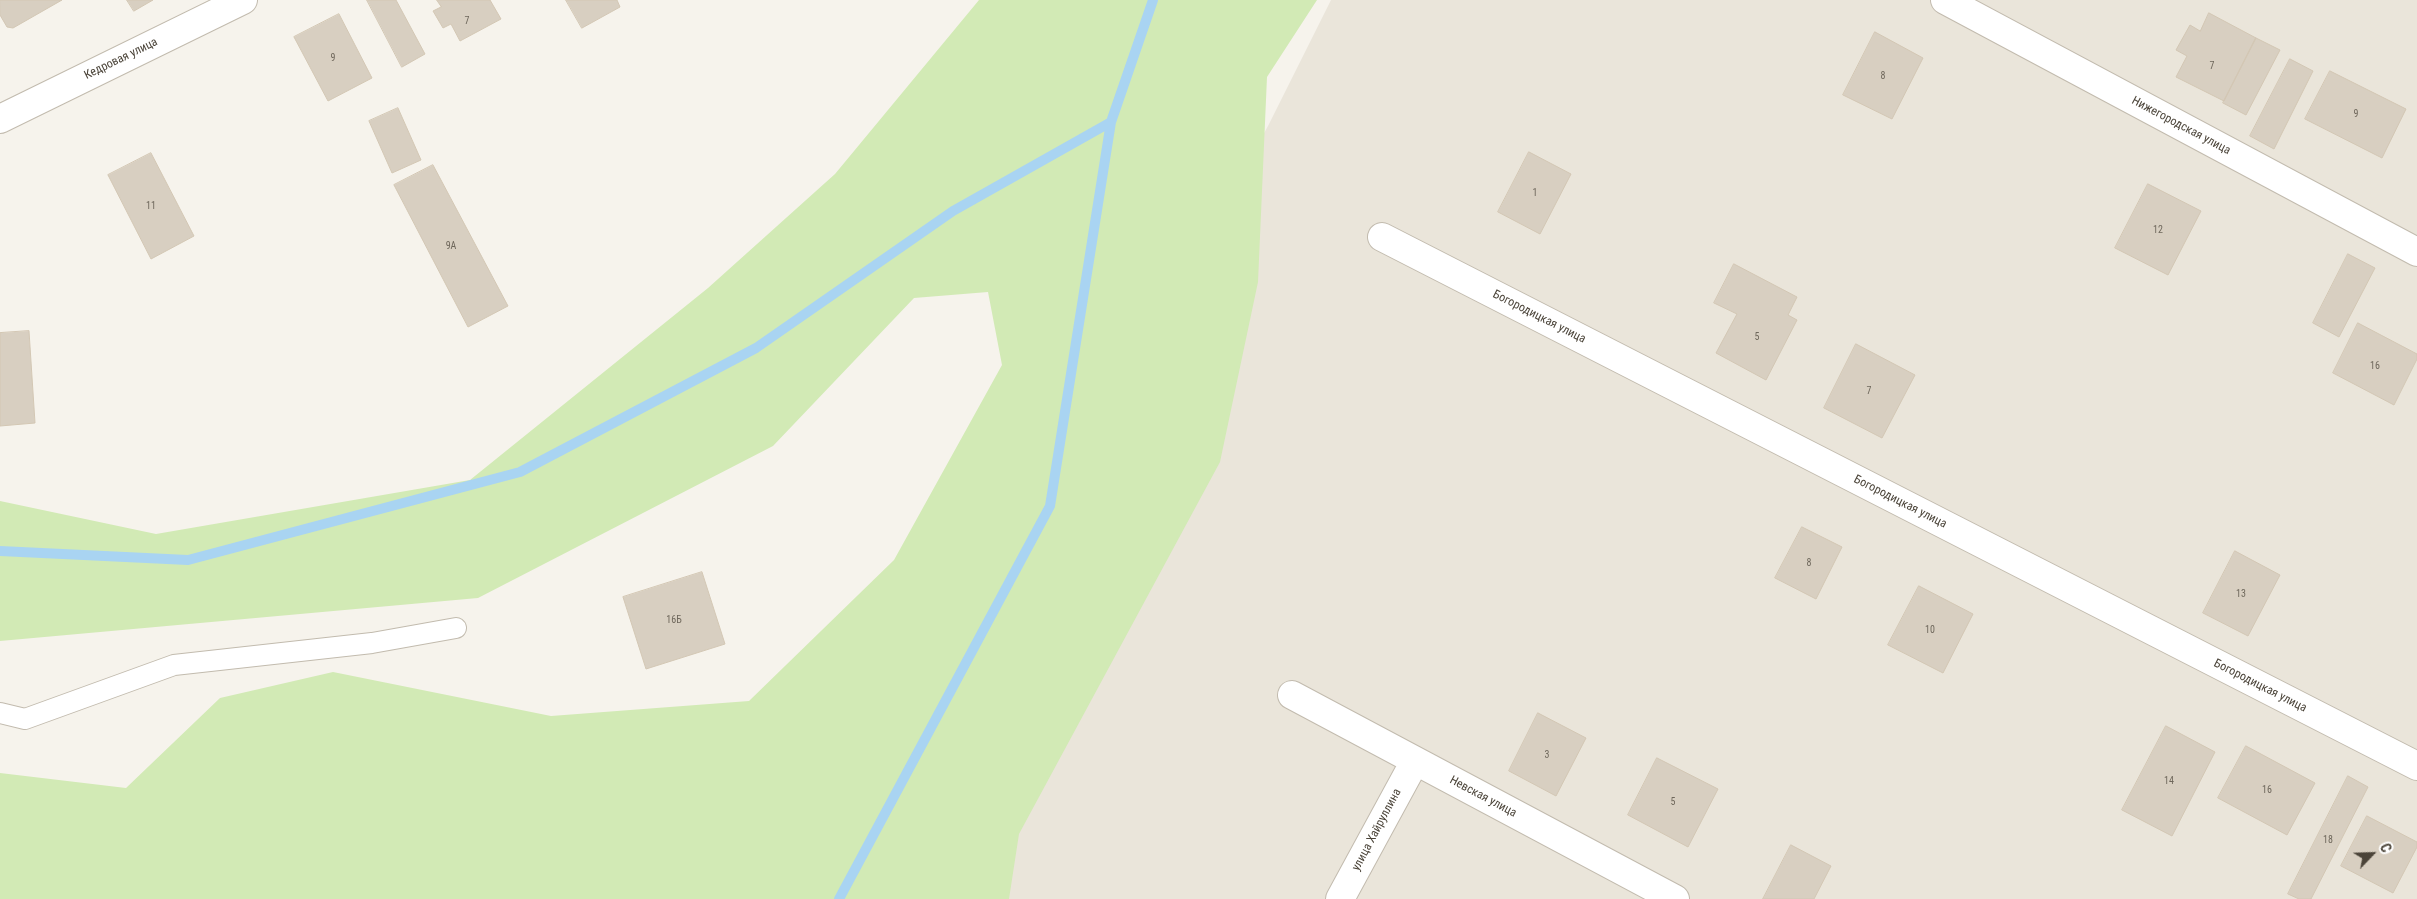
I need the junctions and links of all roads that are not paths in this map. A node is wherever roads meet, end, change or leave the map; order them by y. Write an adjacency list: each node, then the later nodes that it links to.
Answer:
1 (243, 0): 3 (street, Кедровая улица)
2 (1945, 0): 5 (street, Нижегородская улица)
3 (0, 119)
4 (1382, 237): 10 (street, Богородицкая улица)
5 (2417, 252)
6 (456, 628): 8 (lane)
7 (1292, 695): 9 (street, Невская улица)
8 (0, 713)
9 (1414, 761): 11 (street, улица Хайруллина); 12 (street, Невская улица)
10 (2417, 766)
11 (1340, 899)
12 (1675, 899)

